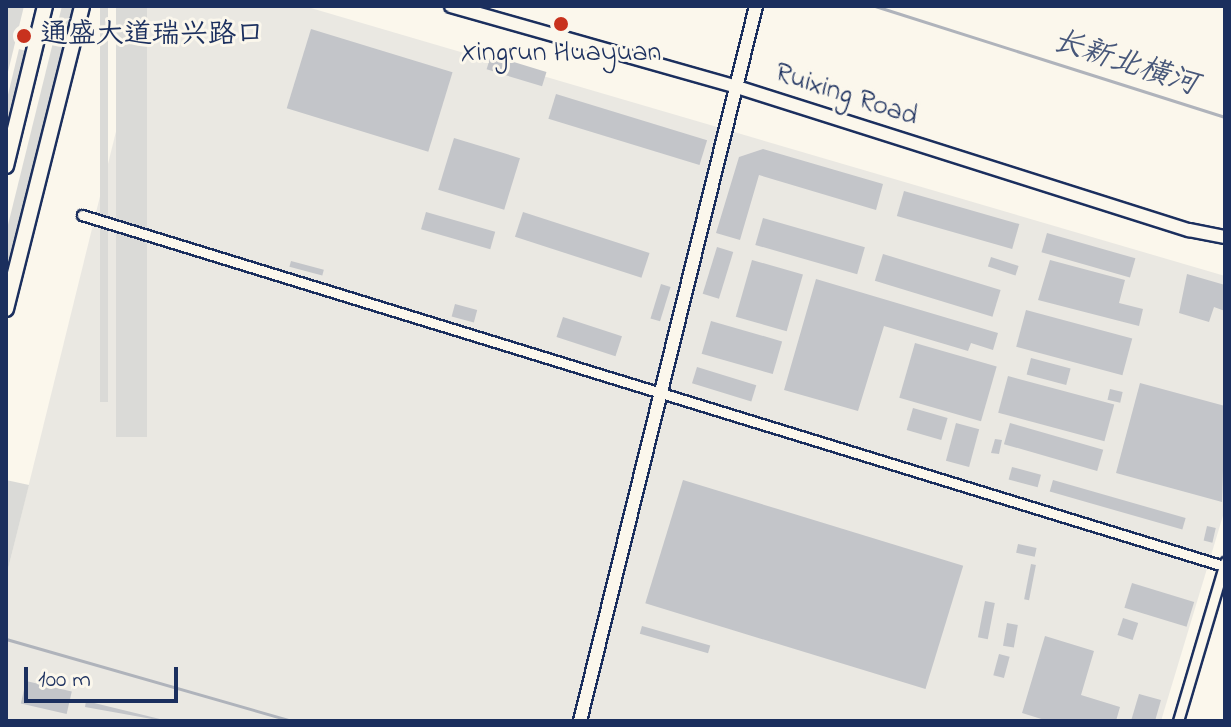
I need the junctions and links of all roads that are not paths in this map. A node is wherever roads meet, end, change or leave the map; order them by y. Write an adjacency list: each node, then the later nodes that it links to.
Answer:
1 (45, 6): 7 (main road)
2 (82, 6): 10 (main road)
3 (451, 6): 5 (street, Ruixing Road)
4 (756, 6): 6 (street)
5 (471, 9): 6 (street, Ruixing Road)
6 (737, 87): 9 (street, Ruixing Road); 11 (street)
7 (6, 166)
8 (82, 215): 11 (street)
9 (1225, 237)
10 (6, 309)
11 (662, 394): 12 (street); 13 (street)
12 (1224, 564): 14 (street)
13 (580, 721)
14 (1178, 721)

